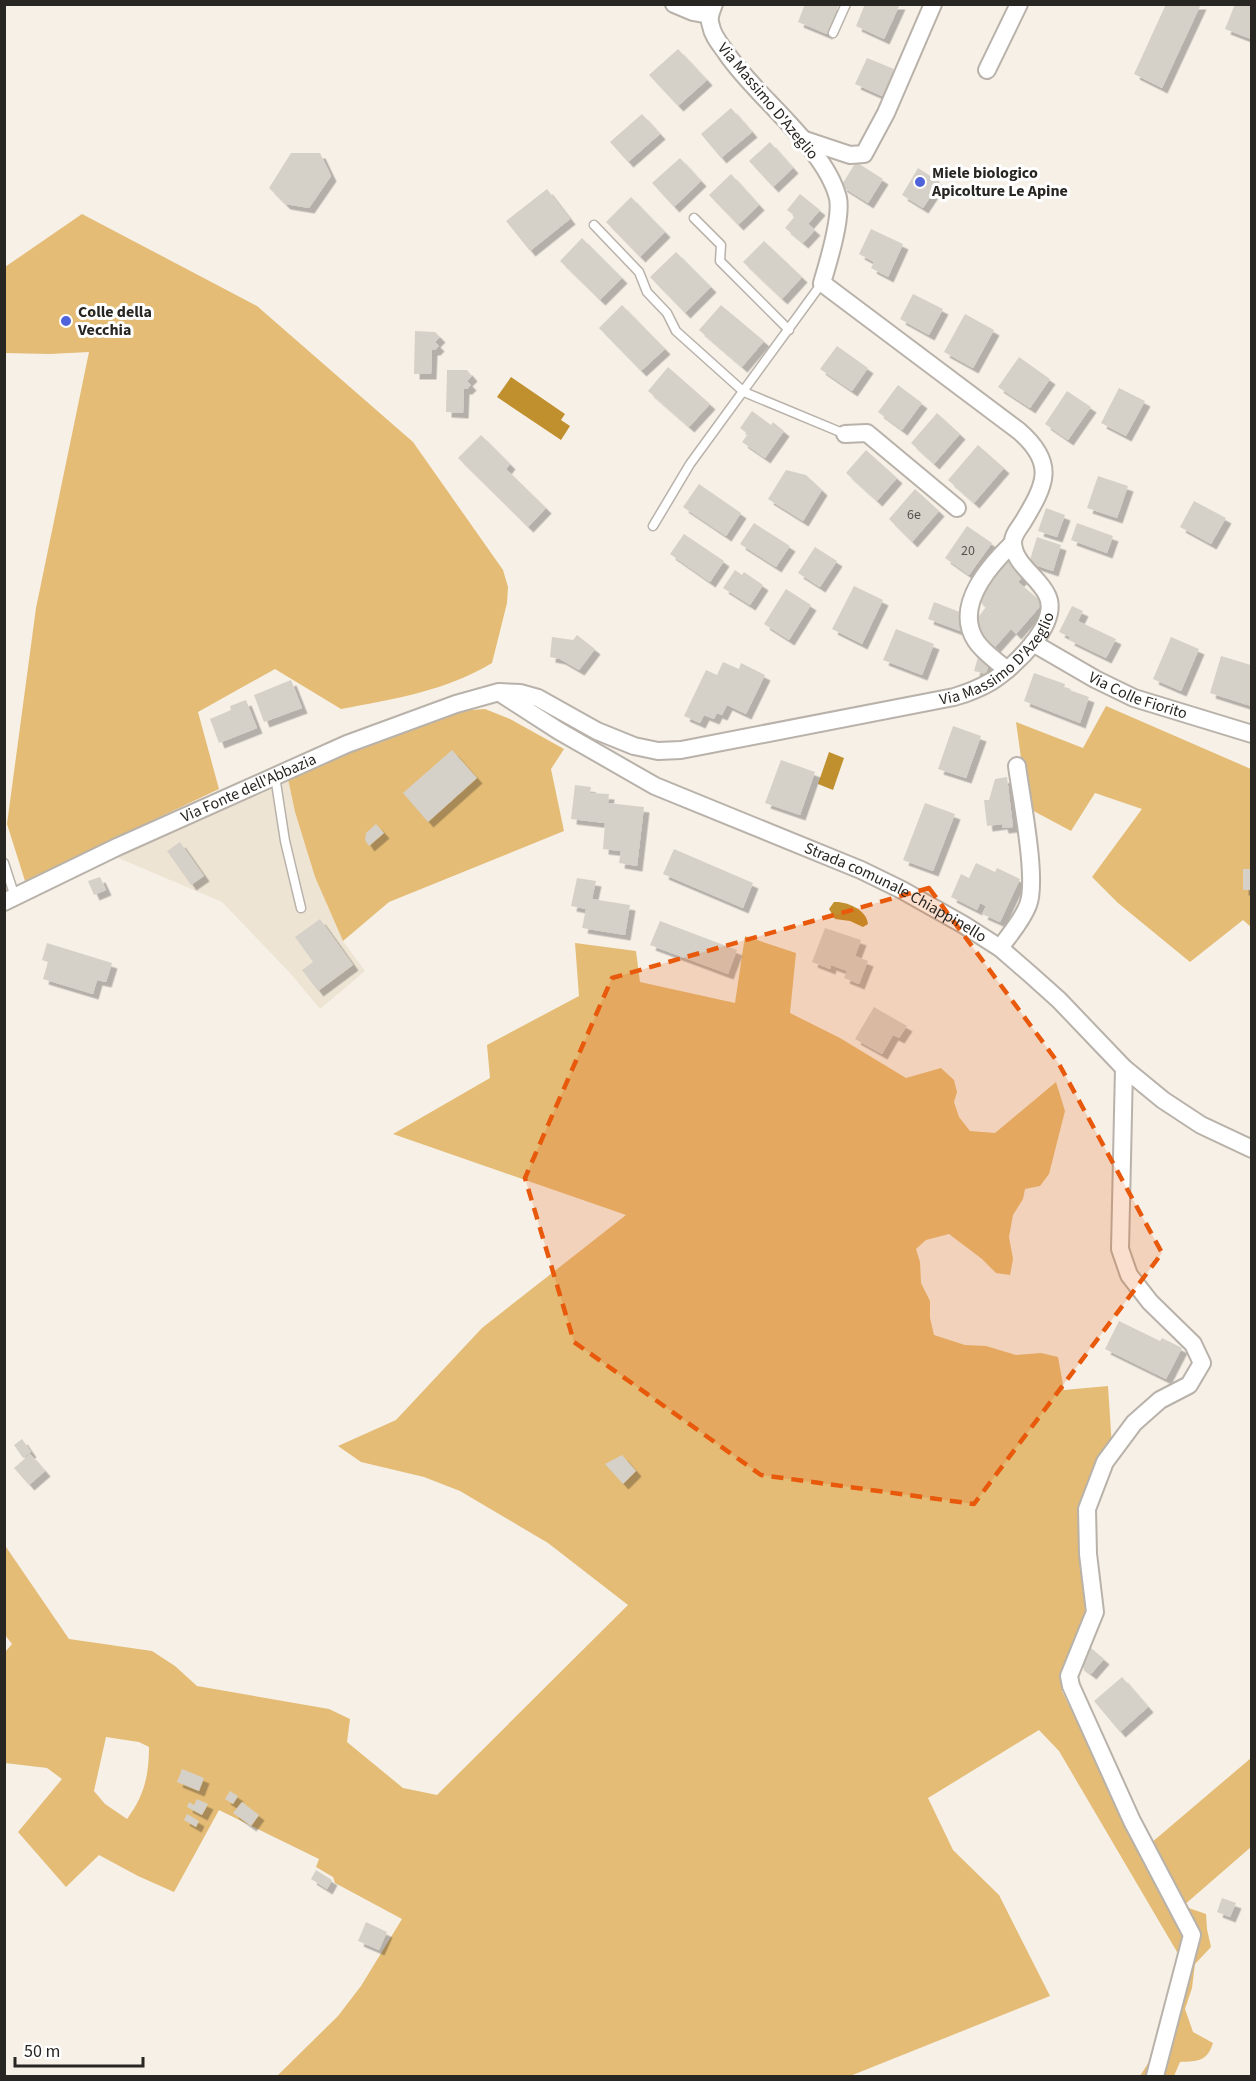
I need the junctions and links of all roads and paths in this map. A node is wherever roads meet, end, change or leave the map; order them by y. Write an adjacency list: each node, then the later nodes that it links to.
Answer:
1 (674, 4): 5 (street)
2 (846, 4): 6 (lane)
3 (933, 4): 8 (street)
4 (1019, 4): 7 (street)
5 (712, 10): 8 (street, Via Massimo D'Azeglio)
6 (833, 33)
7 (987, 70)
8 (801, 139): 11 (street, Via Massimo D'Azeglio)
9 (694, 218): 12 (lane)
10 (594, 225): 13 (lane)
11 (822, 283): 12 (lane); 17 (street)
12 (789, 330): 13 (lane)
13 (744, 392): 14 (lane); 16 (lane)
14 (845, 434): 15 (street)
15 (957, 508)
16 (653, 526)
17 (1013, 543): 18 (street, Via Massimo D'Azeglio); 19 (street)
18 (1033, 643): 19 (street, Via Massimo D'Azeglio); 21 (street, Via Colle Fiorito)
19 (1007, 670): 20 (street, Via Massimo D'Azeglio)
20 (500, 692): 23 (street, Via Fonte dell'Abbazia); 27 (street, Strada comunale Chiappinello)
21 (1251, 734)
22 (1017, 766): 27 (street)
23 (275, 776): 25 (street, Via Fonte dell'Abbazia); 26 (lane)
24 (4, 863): 25 (lane)
25 (10, 900)
26 (301, 908)
27 (1000, 948): 28 (street, Strada comunale Chiappinello)
28 (1124, 1068): 29 (street, Strada comunale Chiappinello); 30 (street)
29 (1251, 1149)
30 (1155, 2076)

